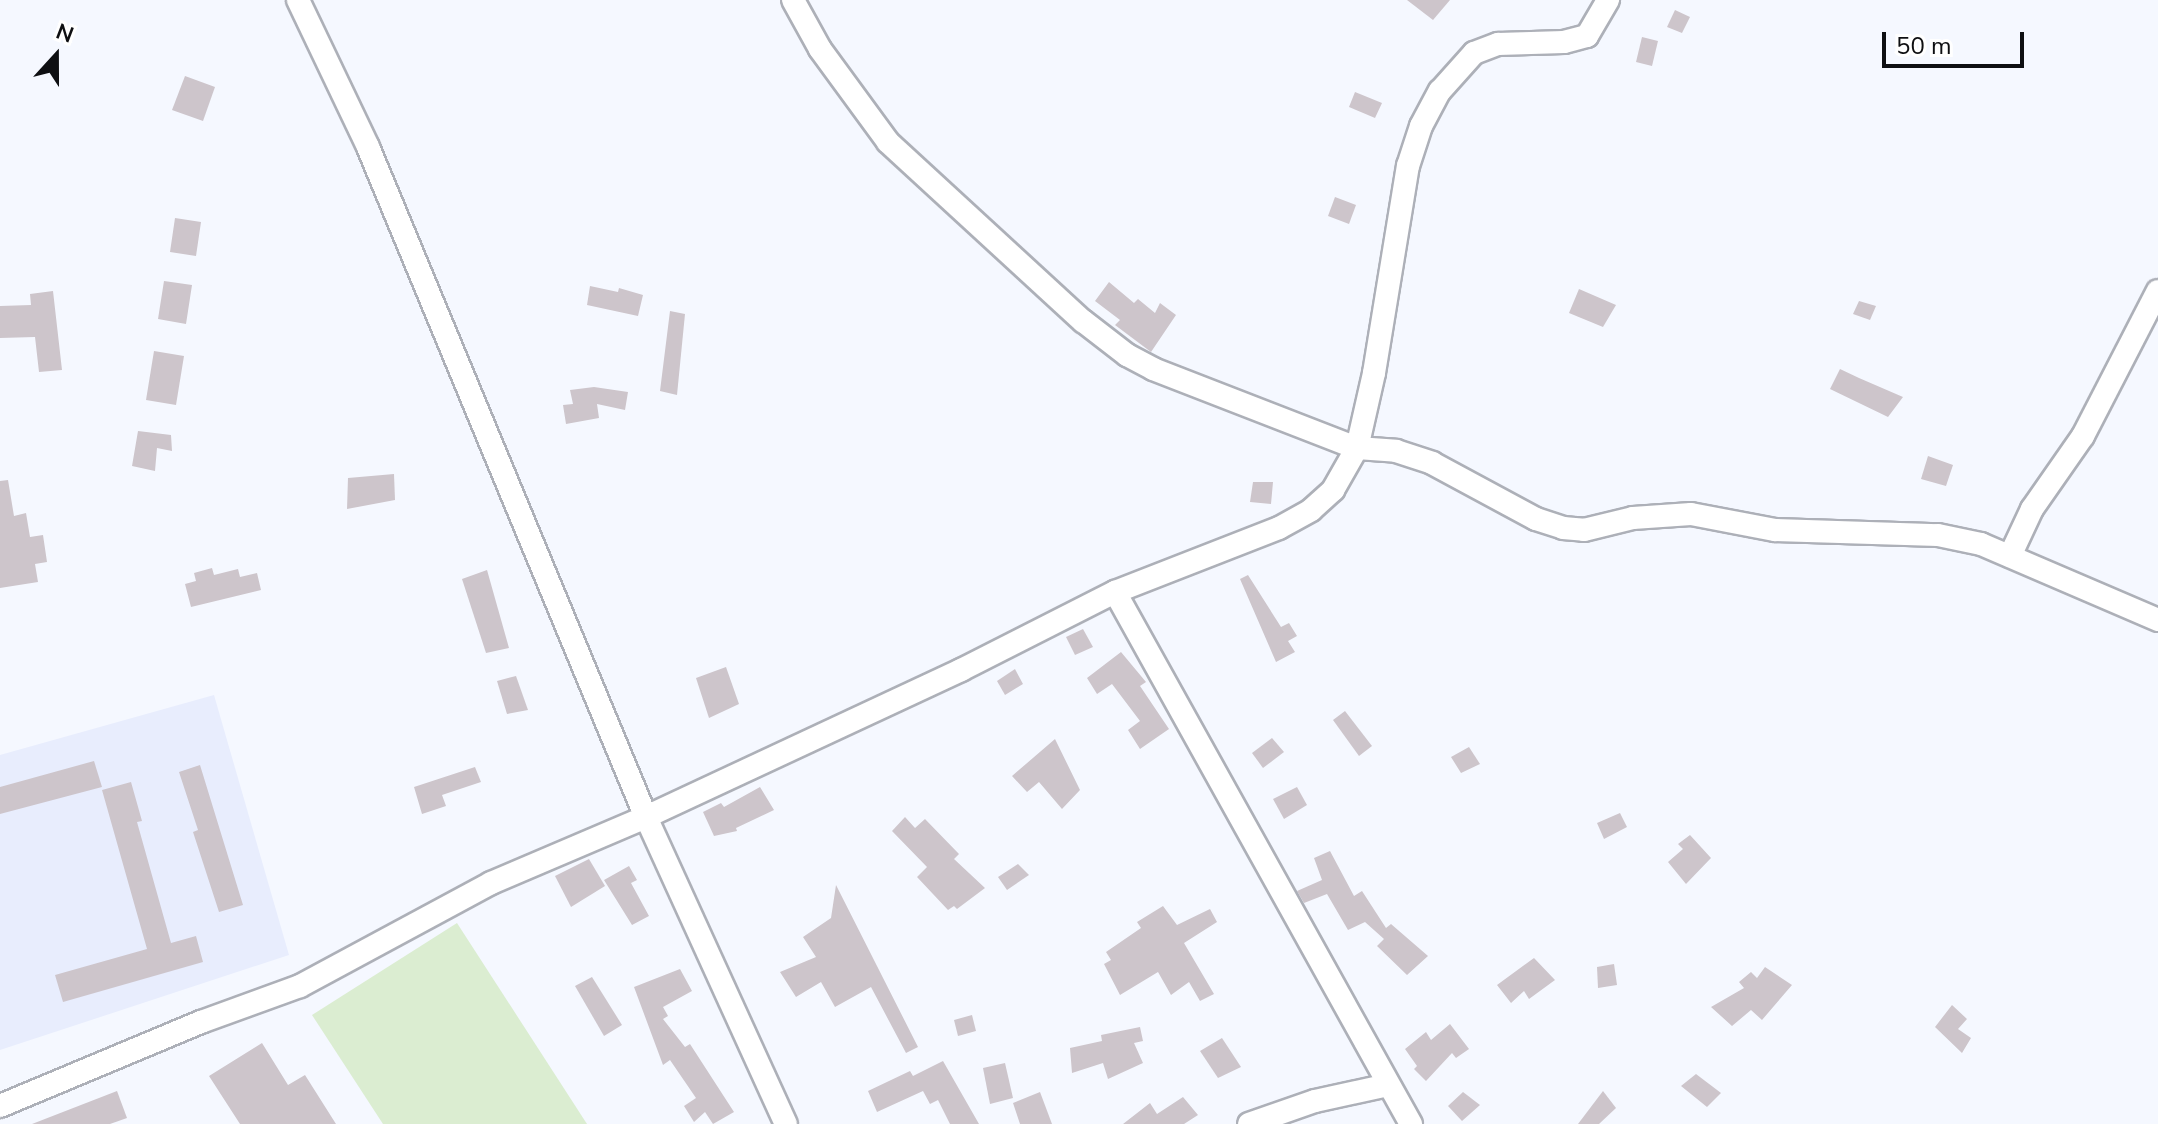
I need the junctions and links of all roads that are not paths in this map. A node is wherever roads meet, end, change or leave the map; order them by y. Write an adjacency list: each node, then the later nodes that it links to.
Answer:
1 (298, 0): 9 (street)
2 (793, 0): 5 (street)
3 (1608, 0): 5 (street)
4 (2158, 291): 6 (street)
5 (1357, 448): 6 (street); 7 (street)
6 (2010, 556): 8 (street)
7 (1115, 592): 9 (street); 10 (street)
8 (2158, 620)
9 (646, 817): 11 (street); 12 (street)
10 (1388, 1085): 13 (street); 14 (street)
11 (0, 1106)
12 (786, 1124)
13 (1249, 1124)
14 (1411, 1124)

